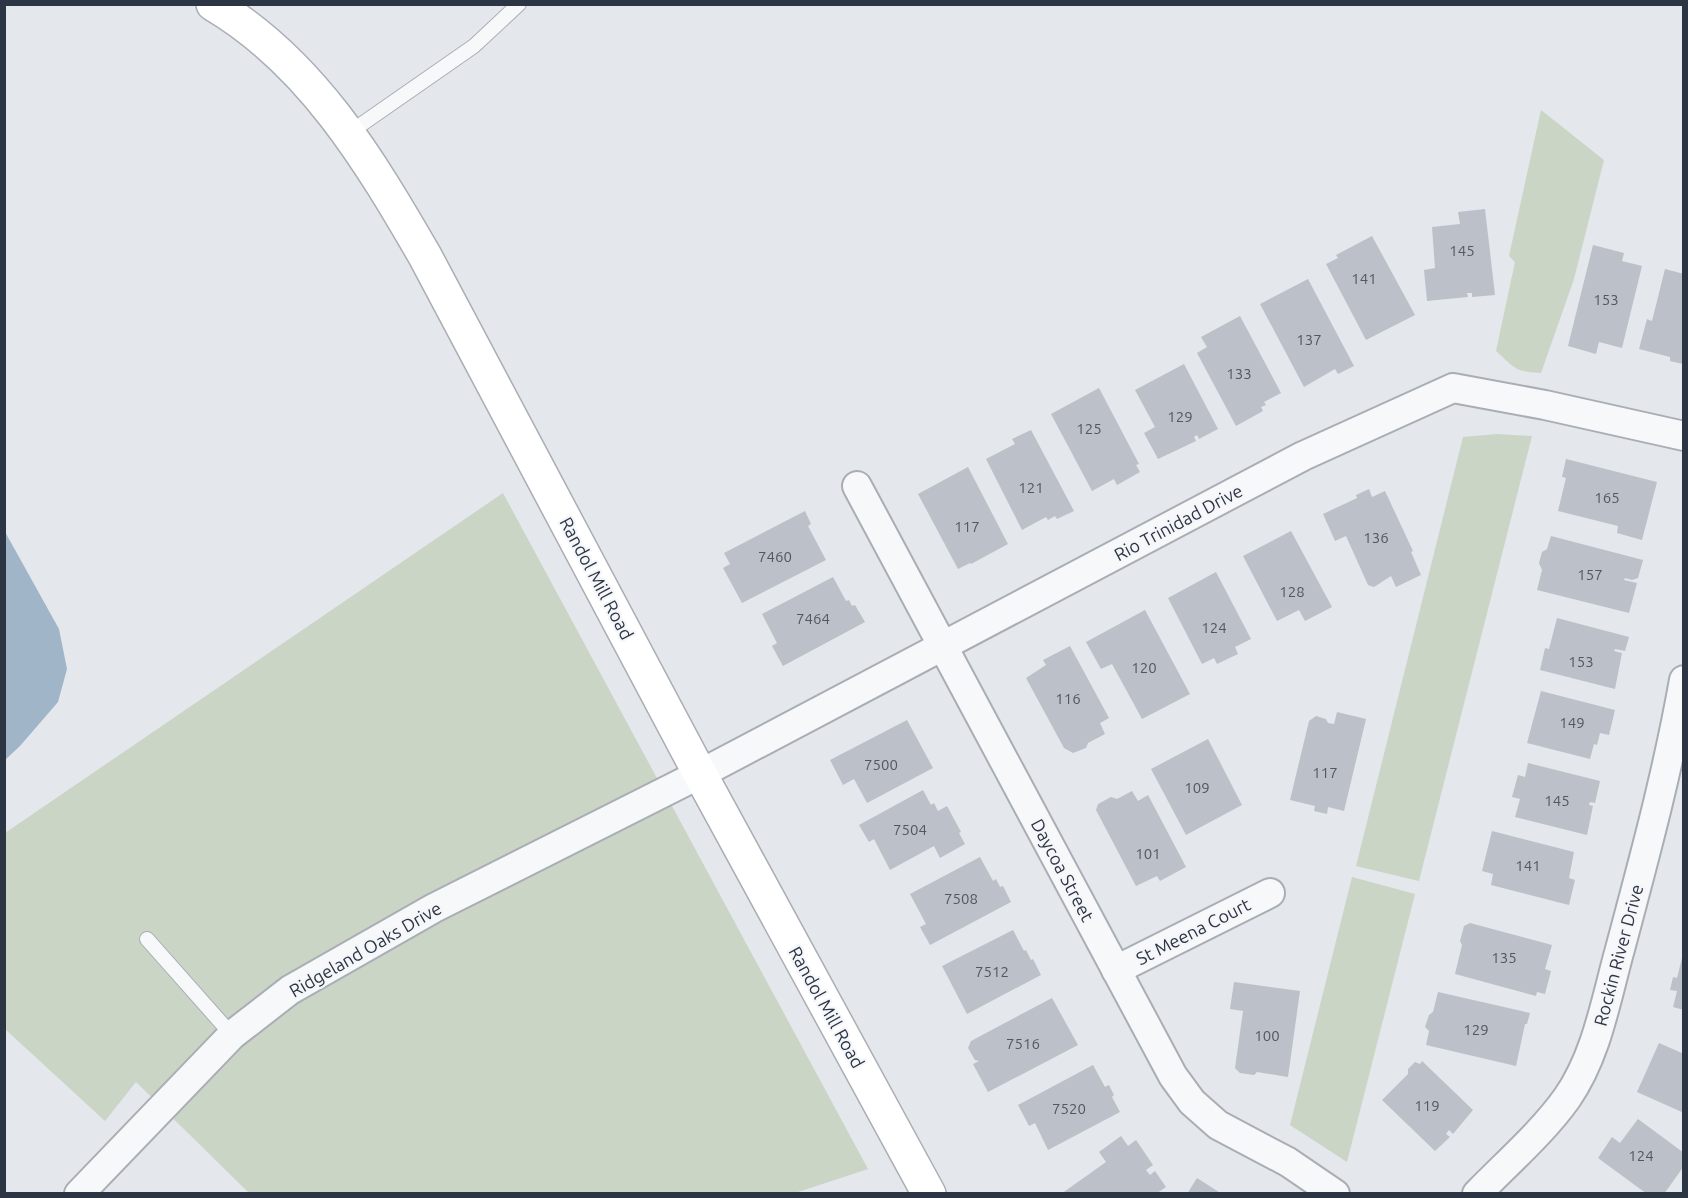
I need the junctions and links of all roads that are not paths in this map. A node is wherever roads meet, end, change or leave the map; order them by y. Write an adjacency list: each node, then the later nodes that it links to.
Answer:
1 (213, 4): 3 (main road, Randol Mill Road)
2 (519, 4): 3 (lane)
3 (349, 133): 8 (main road, Randol Mill Road)
4 (1683, 435): 6 (street, Rio Trinidad Drive)
5 (856, 486): 6 (street, Daycoa Street)
6 (944, 646): 8 (street, Rio Trinidad Drive); 11 (street, Daycoa Street)
7 (1683, 680): 16 (street, Rockin River Drive)
8 (700, 774): 12 (street, Ridgeland Oaks Drive); 14 (main road, Randol Mill Road)
9 (1270, 893): 11 (street, St Meena Court)
10 (147, 939): 12 (lane)
11 (1116, 970): 15 (street, Daycoa Street)
12 (232, 1035): 13 (street, Ridgeland Oaks Drive)
13 (79, 1194)
14 (929, 1194)
15 (1335, 1194)
16 (1477, 1194)

